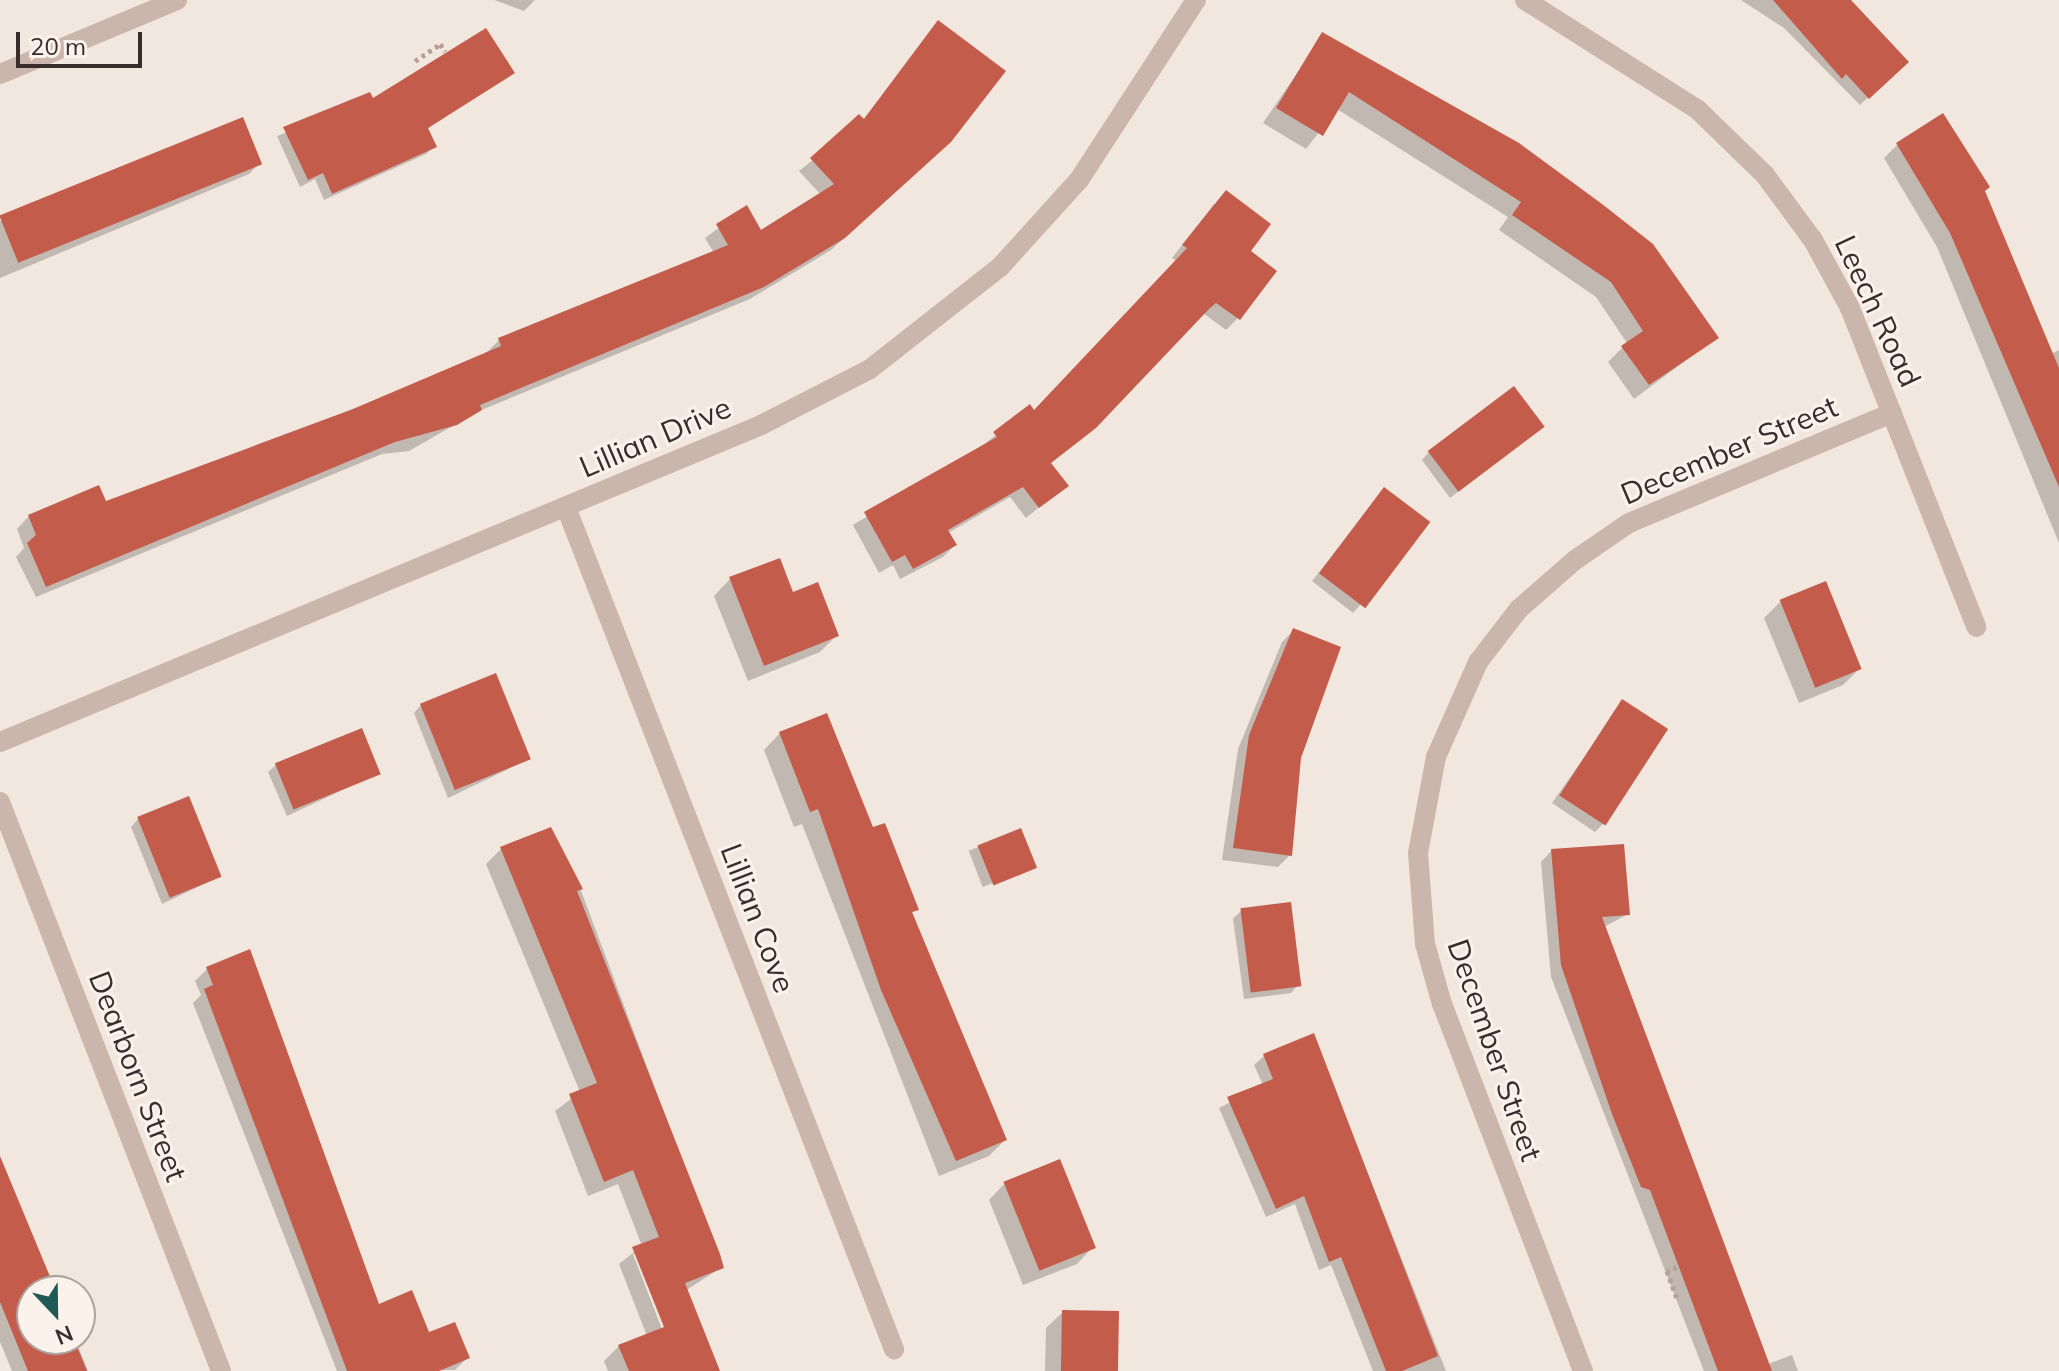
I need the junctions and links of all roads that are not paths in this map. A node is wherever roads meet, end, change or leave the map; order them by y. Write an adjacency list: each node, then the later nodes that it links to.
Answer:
1 (177, 0): 4 (street)
2 (1196, 0): 6 (street, Lillian Drive)
3 (1525, 0): 5 (street, Leech Road)
4 (0, 74)
5 (1892, 413): 7 (street, Leech Road); 12 (street, December Street)
6 (566, 507): 8 (street, Lillian Drive); 10 (street, Lillian Cove)
7 (1976, 627)
8 (0, 742)
9 (0, 802): 11 (street, Dearborn Street)
10 (894, 1349)
11 (221, 1371)
12 (1583, 1371)

